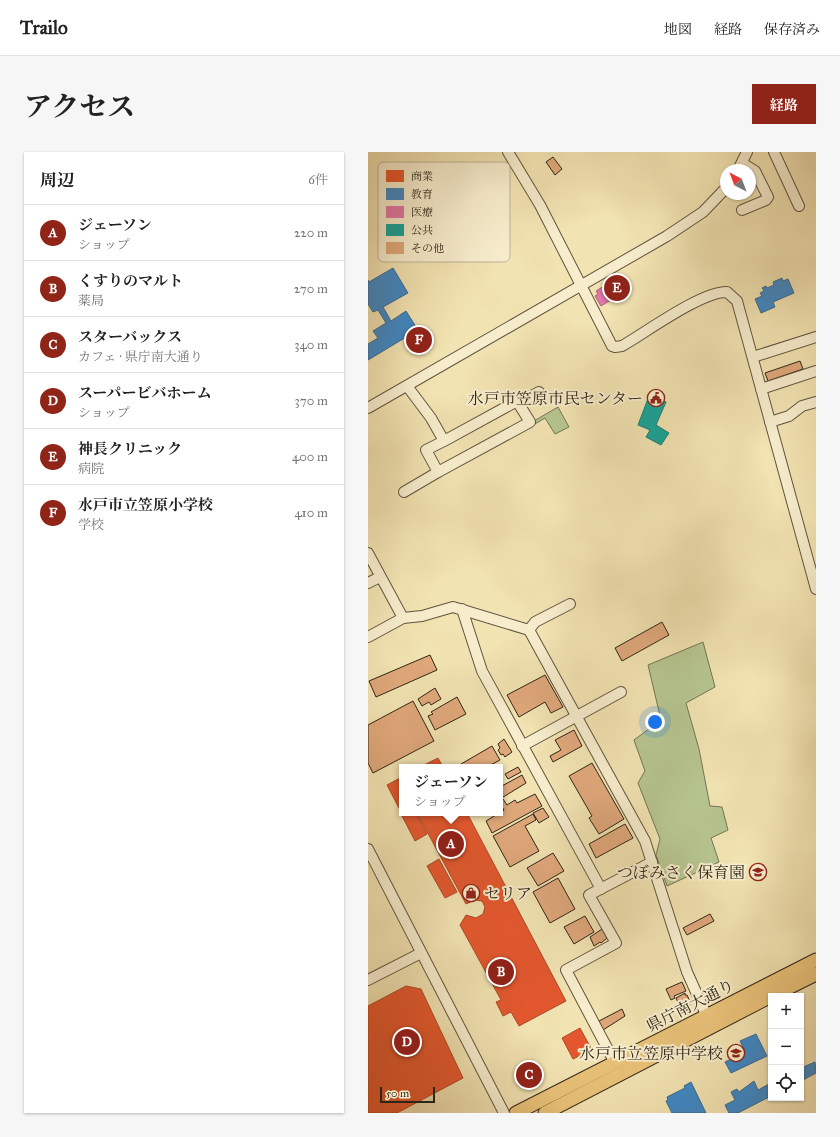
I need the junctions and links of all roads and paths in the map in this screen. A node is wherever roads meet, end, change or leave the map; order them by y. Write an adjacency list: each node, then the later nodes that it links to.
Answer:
1 (508, 152): 9 (street)
2 (747, 152): 4 (street)
3 (774, 152): 7 (street)
4 (741, 164)
5 (756, 170): 8 (street)
6 (720, 195): 9 (street)
7 (799, 206)
8 (742, 210)
9 (581, 285): 11 (street); 13 (street)
10 (816, 337): 11 (street)
11 (753, 357): 14 (street)
12 (816, 371): 14 (street)
13 (407, 386): 18 (street); 20 (street)
14 (761, 389): 19 (street)
15 (539, 392): 17 (street)
16 (816, 402): 19 (street)
17 (519, 403): 20 (street); 21 (street)
18 (368, 408)
19 (770, 422): 26 (street)
20 (444, 441): 21 (street)
21 (438, 472): 22 (street)
22 (404, 492)
23 (368, 553): 24 (street)
24 (380, 577): 25 (street); 29 (street)
25 (368, 583)
26 (816, 589)
27 (570, 604): 30 (street)
28 (462, 609): 29 (street); 30 (street); 34 (street)
29 (403, 618): 31 (street)
30 (529, 630): 33 (street)
31 (368, 637)
32 (621, 692): 33 (street)
33 (577, 716): 34 (street); 36 (street)
34 (522, 746): 37 (street)
35 (368, 849): 38 (street)
36 (652, 862): 37 (street); 44 (street)
37 (601, 889): 45 (street)
38 (421, 953): 41 (street); 46 (street)
39 (816, 960): 44 (main road, 県庁南大通り)
40 (816, 974): 42 (main road, 県庁南大通り)
41 (368, 980)
42 (778, 993)
43 (768, 998): 44 (main road, 県庁南大通り)
44 (709, 1021): 45 (main road, 県庁南大通り); 48 (main road, 県庁南大通り)
45 (615, 1063): 47 (main road, 県庁南大通り)
46 (504, 1113)
47 (516, 1113)
48 (545, 1113)

